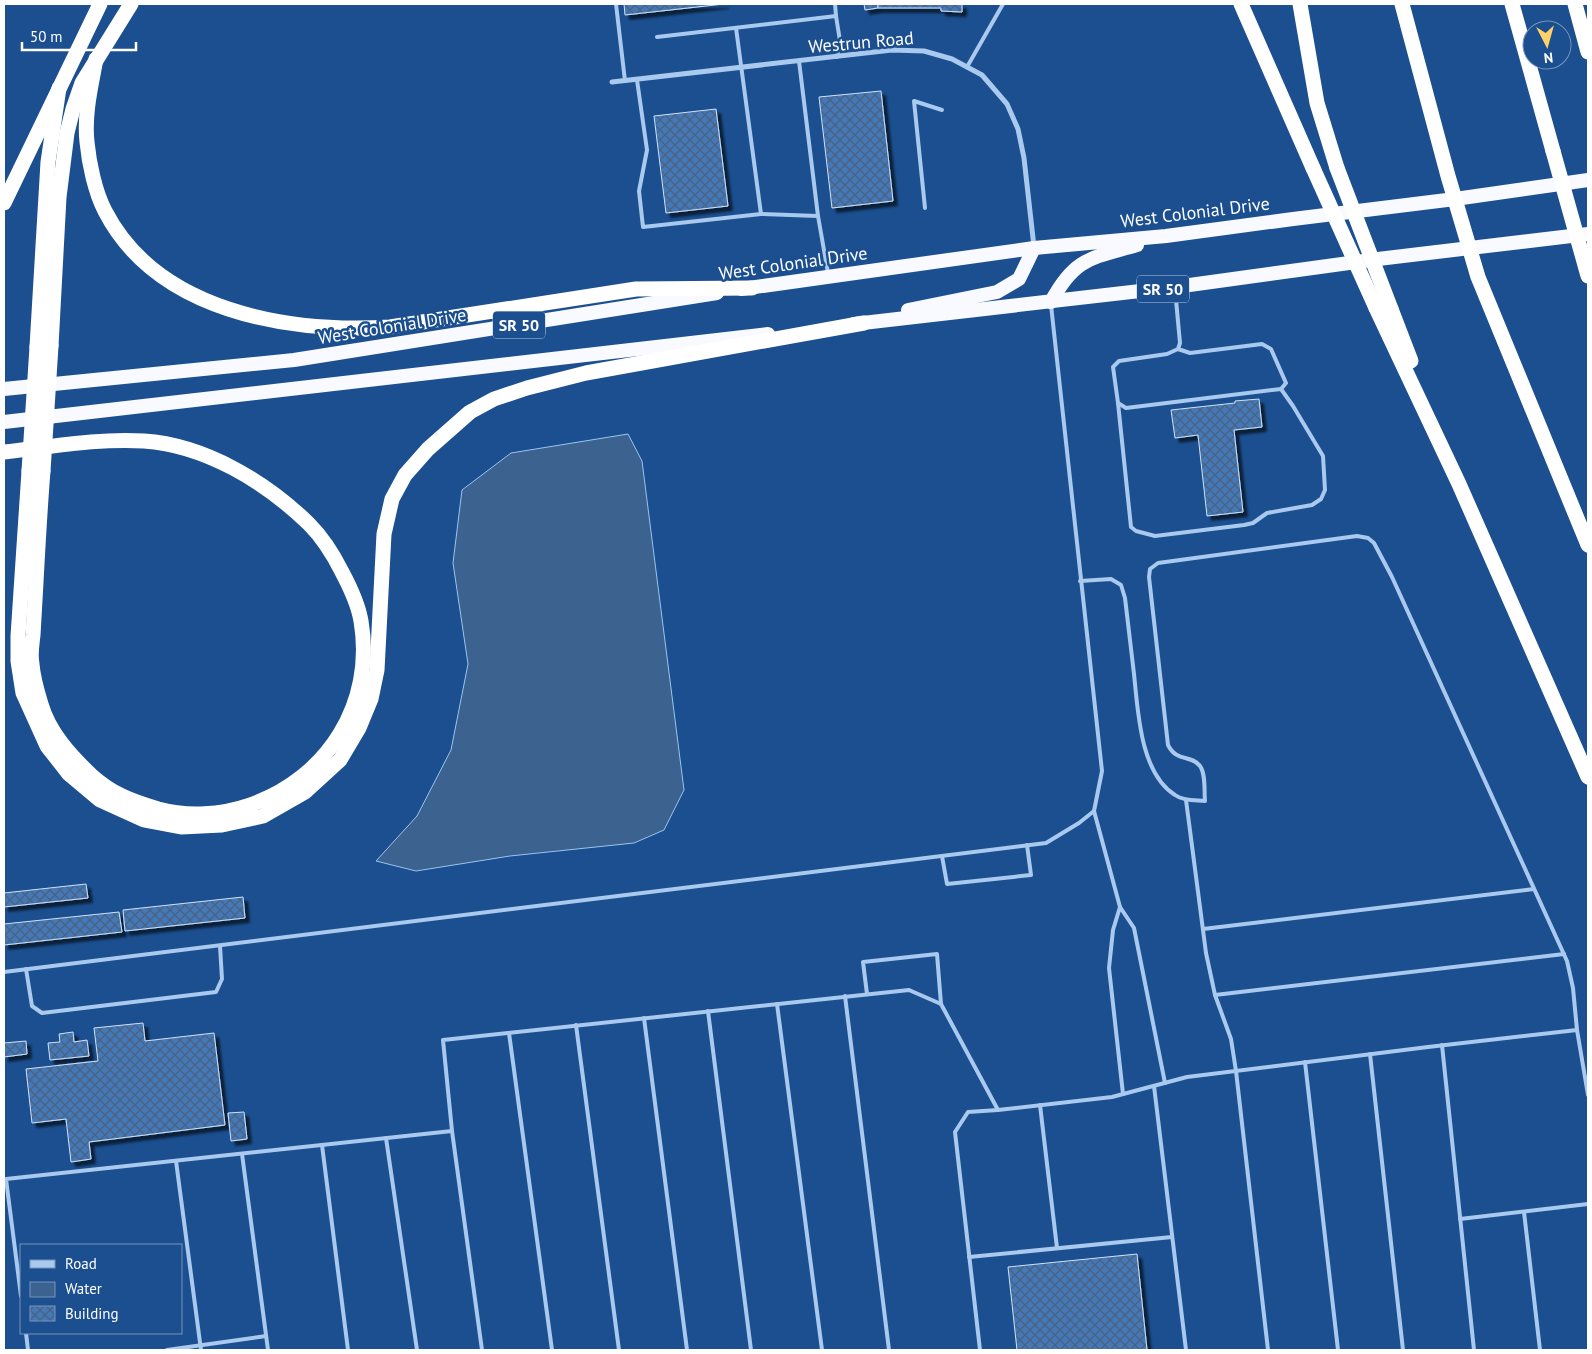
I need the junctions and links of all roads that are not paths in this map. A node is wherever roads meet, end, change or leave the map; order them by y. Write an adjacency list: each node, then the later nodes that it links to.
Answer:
1 (100, 4): 23 (highway)
2 (131, 4): 16 (highway)
3 (616, 4): 21 (lane)
4 (835, 4): 11 (lane)
5 (1003, 4): 18 (lane)
6 (1241, 4): 40 (highway, bridge)
7 (1300, 4): 40 (highway, bridge)
8 (1402, 4): 26 (highway)
9 (1512, 4): 36 (highway, bridge)
10 (1575, 4): 14 (highway)
11 (836, 16): 12 (lane); 15 (lane)
12 (736, 28): 13 (lane); 19 (lane)
13 (657, 37)
14 (1588, 52)
15 (837, 57): 17 (street, Westrun Road); 18 (street, Westrun Road)
16 (96, 59): 38 (highway); 42 (highway)
17 (799, 61): 19 (street, Westrun Road); 30 (lane)
18 (967, 67): 33 (street, Westrun Road)
19 (741, 68): 20 (street, Westrun Road); 29 (lane)
20 (637, 80): 21 (street, Westrun Road); 29 (lane)
21 (625, 81): 22 (street, Westrun Road)
22 (612, 82)
23 (59, 88): 27 (highway); 42 (highway)
24 (942, 110): 28 (lane)
25 (1588, 180): 26 (highway, West Colonial Drive / SR 50)
26 (1455, 199): 32 (highway, West Colonial Drive / SR 50); 34 (highway)
27 (4, 203)
28 (925, 208)
29 (761, 214): 30 (lane)
30 (818, 216): 35 (lane)
31 (1588, 234): 34 (highway, SR 50)
32 (1166, 236): 33 (highway, West Colonial Drive / SR 50); 39 (highway)
33 (1034, 248): 35 (highway, West Colonial Drive / SR 50); 41 (highway)
34 (1469, 248): 37 (highway, SR 50); 50 (highway)
35 (829, 277): 38 (highway, West Colonial Drive / SR 50)
36 (1588, 277)
37 (1175, 287): 39 (highway, SR 50); 43 (lane)
38 (752, 288): 44 (highway, West Colonial Drive / SR 50)
39 (1051, 302): 41 (highway, SR 50); 51 (lane)
40 (1383, 308): 52 (highway)
41 (864, 323): 47 (highway, SR 50); 49 (highway)
42 (44, 346): 49 (highway, bridge)
43 (1178, 349): 45 (lane); 46 (lane)
44 (4, 389)
45 (1281, 389): 46 (lane); 46 (lane)
46 (1118, 403)
47 (4, 422)
48 (4, 452): 49 (highway)
49 (36, 471)
50 (1588, 545)
51 (1080, 581): 53 (lane); 54 (lane)
52 (1588, 777)
53 (1186, 800): 57 (lane); 59 (lane)
54 (1094, 811): 55 (lane); 58 (lane)
55 (1027, 845): 56 (lane); 56 (lane)
56 (942, 856): 60 (lane)
57 (1534, 889): 59 (lane); 61 (lane)
58 (1120, 907): 78 (lane); 80 (lane)
59 (1203, 929): 65 (lane)
60 (220, 946): 62 (lane); 62 (lane)
61 (1564, 954): 65 (lane); 72 (lane)
62 (26, 970): 63 (lane)
63 (4, 972)
64 (867, 994): 66 (lane); 68 (lane); 68 (lane)
65 (1215, 995): 77 (lane)
66 (845, 996): 67 (lane); 112 (lane)
67 (777, 1004): 69 (lane); 111 (lane)
68 (941, 1004): 83 (lane)
69 (708, 1011): 70 (lane); 110 (lane)
70 (644, 1018): 71 (lane); 109 (lane)
71 (576, 1025): 73 (lane); 108 (lane)
72 (1577, 1030): 74 (lane); 81 (lane)
73 (509, 1033): 84 (lane); 107 (lane)
74 (1442, 1045): 75 (lane); 93 (lane)
75 (1370, 1054): 76 (lane); 117 (lane)
76 (1305, 1062): 77 (lane); 116 (lane)
77 (1236, 1071): 78 (lane); 115 (lane)
78 (1165, 1083): 79 (lane)
79 (1154, 1086): 80 (lane); 94 (lane)
80 (1123, 1094): 82 (lane)
81 (1588, 1095)
82 (1040, 1105): 83 (lane); 95 (lane)
83 (998, 1110): 96 (lane)
84 (452, 1131): 85 (lane); 106 (lane)
85 (386, 1138): 86 (lane); 105 (lane)
86 (322, 1145): 87 (lane); 104 (lane)
87 (242, 1154): 88 (lane); 99 (lane)
88 (176, 1161): 90 (lane); 100 (lane)
89 (4, 1173): 90 (lane)
90 (6, 1179): 97 (lane)
91 (1588, 1204): 92 (lane)
92 (1524, 1212): 93 (lane); 119 (lane)
93 (1460, 1219): 118 (lane)
94 (1172, 1237): 95 (lane); 114 (lane)
95 (1057, 1248): 96 (lane)
96 (970, 1257): 113 (lane)
97 (20, 1288)
98 (26, 1334): 101 (lane)
99 (266, 1336): 100 (lane); 103 (lane)
100 (201, 1348): 102 (lane)
101 (28, 1350)
102 (167, 1350)
103 (268, 1350)
104 (348, 1350)
105 (417, 1350)
106 (482, 1350)
107 (552, 1350)
108 (619, 1350)
109 (687, 1350)
110 (751, 1350)
111 (822, 1350)
112 (889, 1350)
113 (980, 1350)
114 (1186, 1350)
115 (1268, 1350)
116 (1338, 1350)
117 (1403, 1350)
118 (1474, 1350)
119 (1540, 1350)

